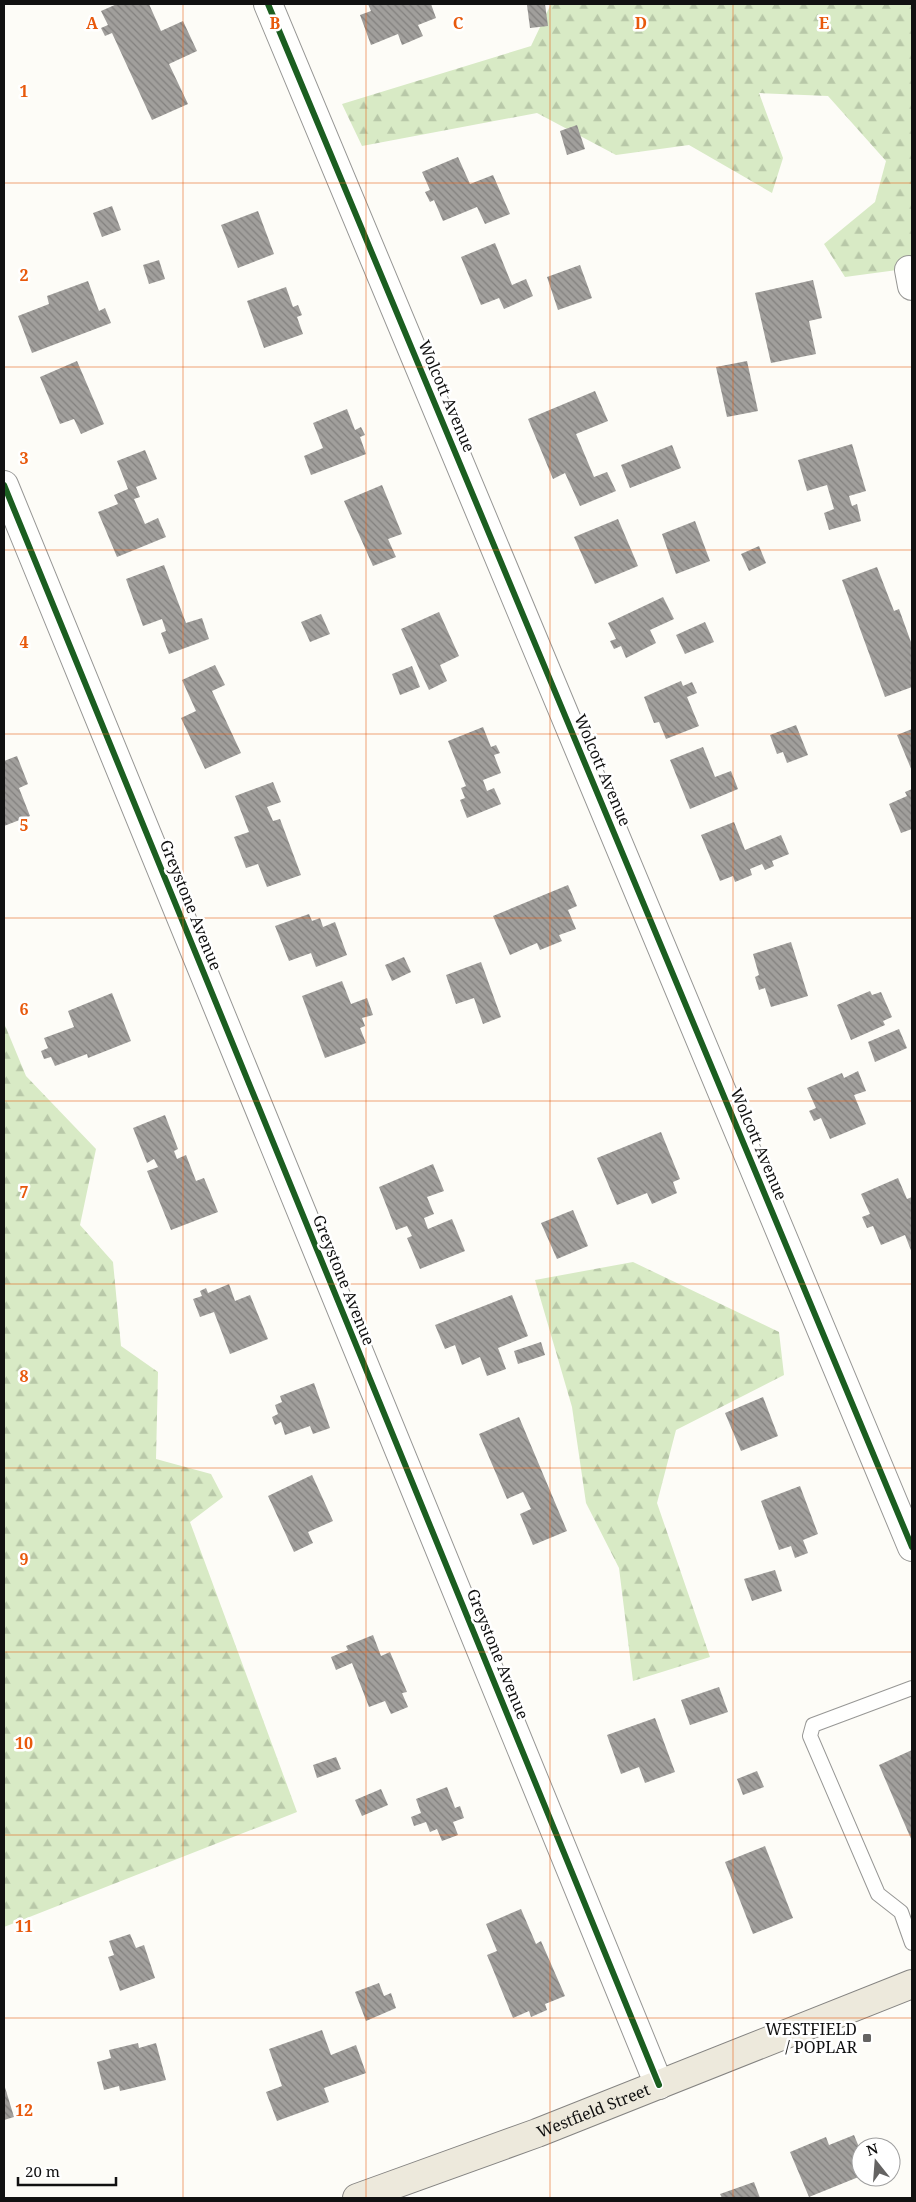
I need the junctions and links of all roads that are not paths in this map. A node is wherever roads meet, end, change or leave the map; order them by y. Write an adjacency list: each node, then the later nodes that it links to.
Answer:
1 (268, 4): 3 (street, Wolcott Avenue)
2 (4, 485): 7 (street, Greystone Avenue)
3 (912, 1546)
4 (912, 1688): 5 (lane)
5 (912, 1943)
6 (912, 1984): 7 (main road, Westfield Street)
7 (659, 2084): 8 (main road, Westfield Street)
8 (357, 2198)

